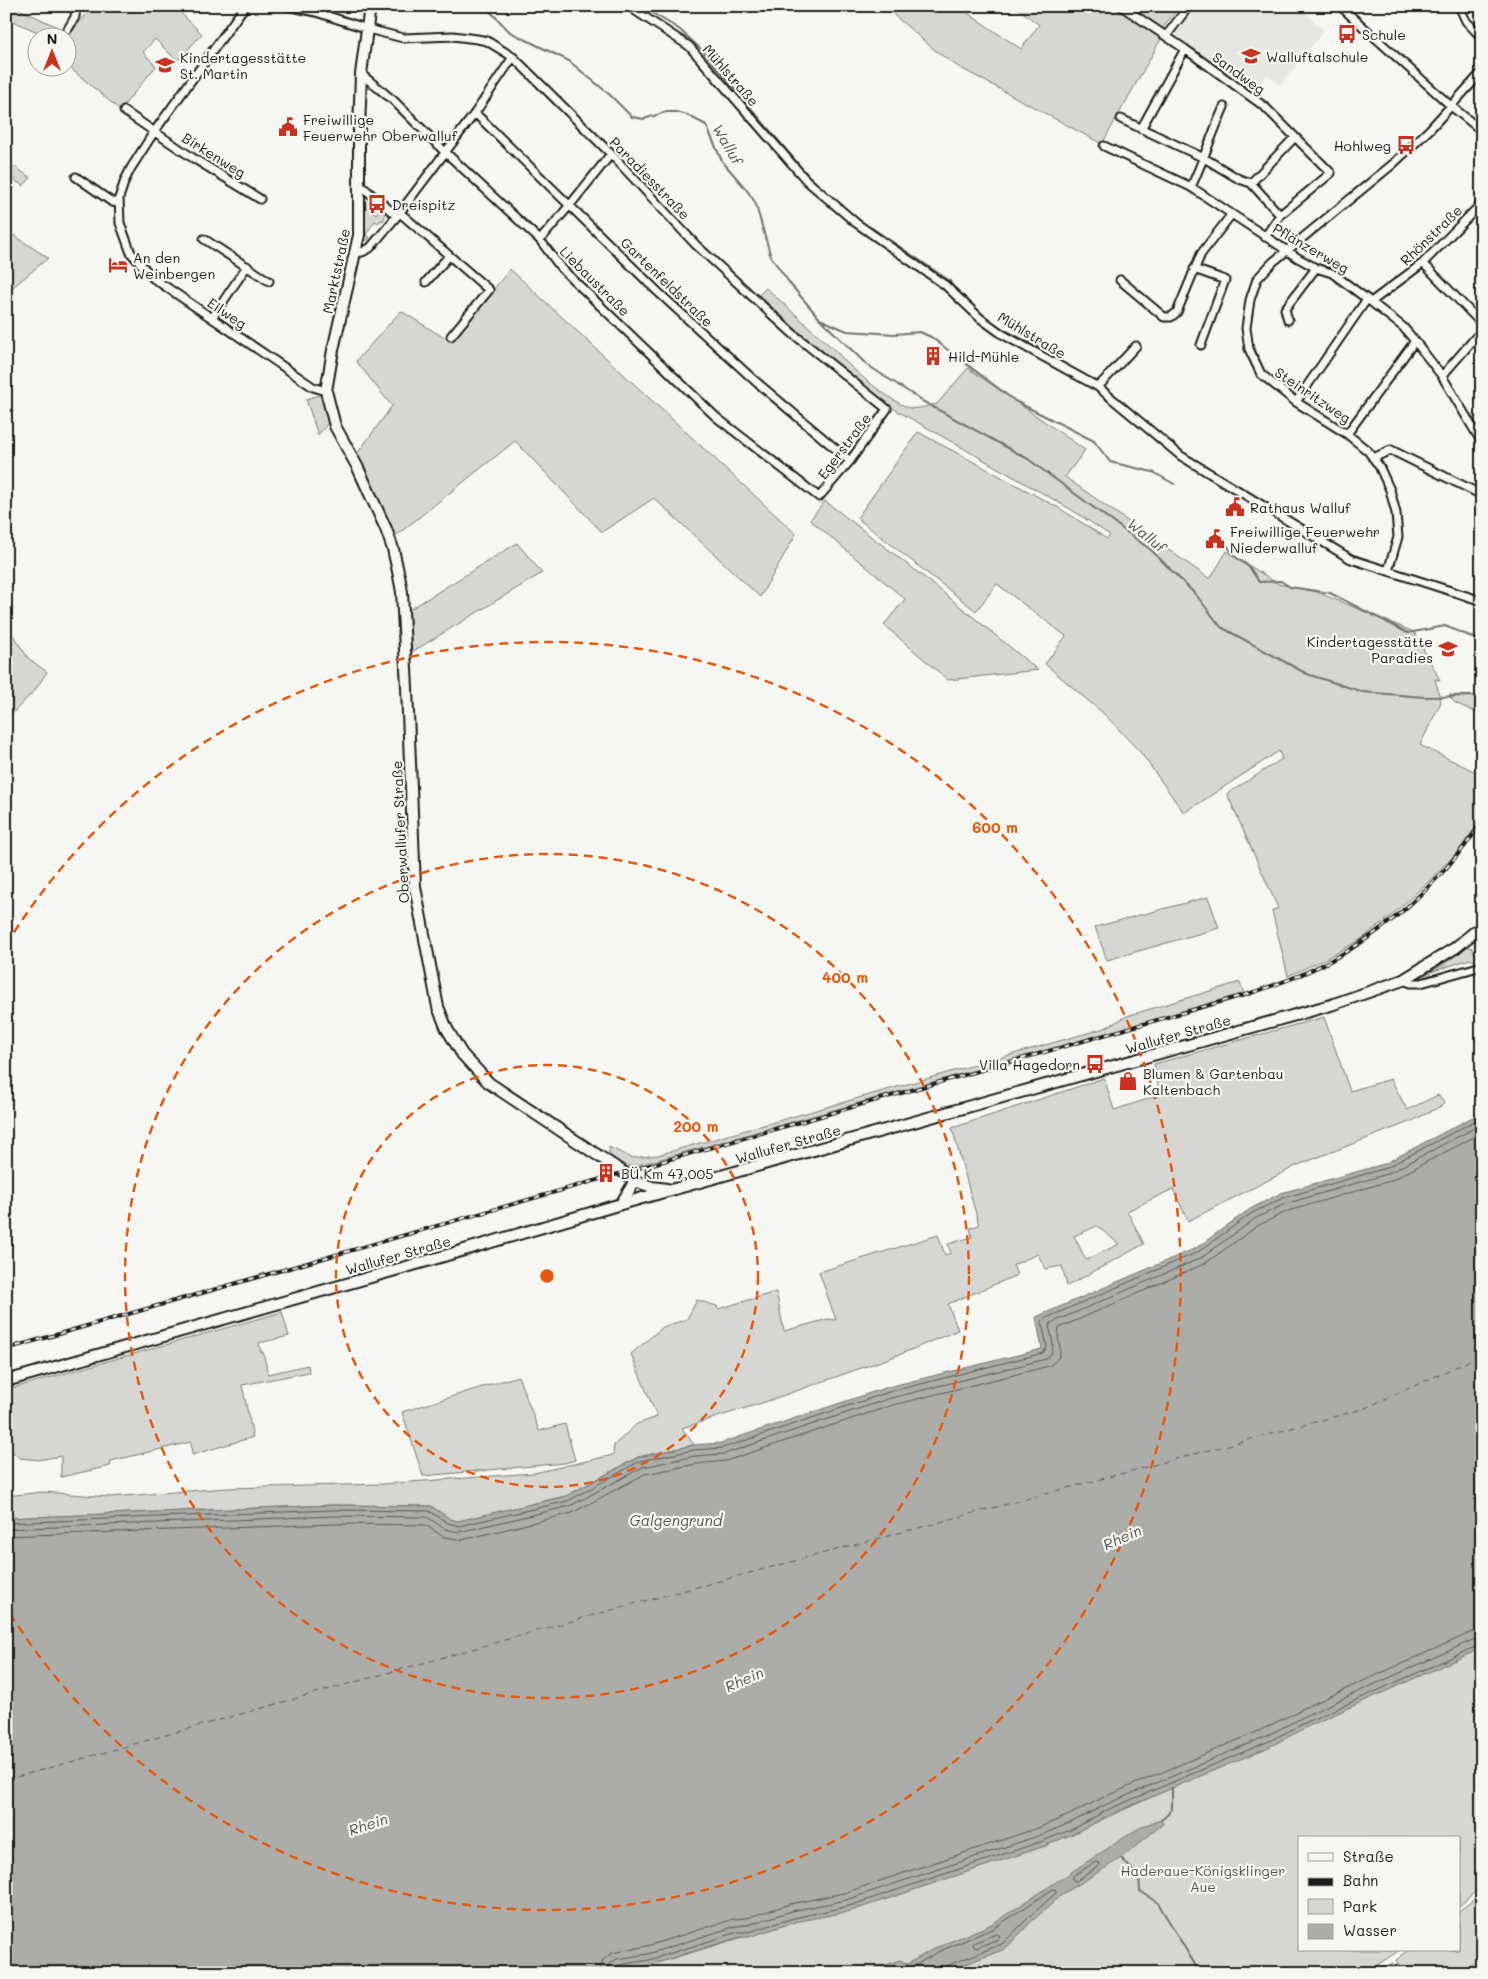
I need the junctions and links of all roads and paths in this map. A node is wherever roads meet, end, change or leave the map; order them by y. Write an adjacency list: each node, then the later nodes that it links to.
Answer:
1 (76, 6): 11 (street)
2 (245, 6): 26 (street, Eilweg)
3 (287, 6): 10 (street, Paradiesstraße)
4 (370, 6): 12 (street, Marktstraße)
5 (628, 6): 66 (street, Mühlstraße)
6 (1121, 6): 13 (street, Sandweg)
7 (1189, 6): 13 (street)
8 (1340, 6): 19 (street)
9 (1459, 6): 14 (street)
10 (317, 9): 12 (street, Paradiesstraße)
11 (69, 28)
12 (368, 29): 16 (street, Paradiesstraße); 18 (street, Marktstraße)
13 (1166, 36): 15 (street, Sandweg)
14 (1482, 38)
15 (1185, 49): 24 (street); 27 (street, Sandweg)
16 (513, 57): 22 (street); 30 (street, Paradiesstraße)
17 (1482, 72): 19 (street, Steinritzweg)
18 (361, 74): 29 (street, Liebaustraße); 34 (street, Marktstraße)
19 (1451, 106): 25 (street); 46 (street, Steinritzweg)
20 (1224, 107): 31 (street)
21 (124, 111): 26 (street, Birkenweg)
22 (474, 112): 29 (street); 39 (street, Gartenfeldstraße)
23 (1121, 119): 24 (street)
24 (1142, 129): 31 (street)
25 (1482, 131)
26 (154, 132): 36 (street, Birkenweg); 38 (street, Eilweg)
27 (1295, 137): 33 (street); 42 (street, Sandweg)
28 (1104, 146): 35 (street, Pflänzerweg)
29 (444, 151): 40 (street); 45 (street, Liebaustraße)
30 (611, 154): 39 (street); 69 (street, Paradiesstraße)
31 (1204, 158): 33 (street); 35 (street)
32 (76, 177): 38 (street)
33 (1251, 183): 42 (street)
34 (359, 184): 40 (street); 47 (street, Marktstraße)
35 (1191, 187): 41 (street, Pflänzerweg)
36 (260, 199)
37 (1482, 203): 49 (street, Rhönstraße)
38 (118, 204): 57 (street, Eilweg)
39 (570, 205): 45 (street); 73 (street, Gartenfeldstraße)
40 (398, 214): 47 (street); 48 (street)
41 (1231, 215): 43 (street, Pflänzerweg); 52 (street)
42 (1280, 215): 43 (street)
43 (1264, 237): 46 (street, Pflänzerweg)
44 (204, 239): 50 (street)
45 (540, 240): 75 (street, Liebaustraße)
46 (1287, 250): 51 (street, Pflänzerweg); 68 (street, Steinritzweg)
47 (355, 253): 67 (street, Marktstraße)
48 (449, 256): 55 (street); 61 (street)
49 (1423, 263): 56 (street, Rhönstraße); 59 (street)
50 (247, 266): 54 (street); 57 (street)
51 (1316, 268): 56 (street, Pflänzerweg); 58 (street)
52 (1194, 269): 53 (street); 63 (street)
53 (1120, 280)
54 (269, 281)
55 (426, 282)
56 (1370, 300): 62 (street, Pflänzerweg); 68 (street, Rhönstraße)
57 (212, 318): 67 (street, Eilweg)
58 (1288, 320)
59 (1482, 324)
60 (1482, 330): 65 (street)
61 (451, 336)
62 (1415, 340): 65 (street, Pflänzerweg); 70 (street)
63 (1201, 345)
64 (1136, 346): 66 (street)
65 (1442, 376): 71 (street, Pflänzerweg)
66 (1098, 387): 77 (street, Mühlstraße)
67 (326, 391): 76 (street, Marktstraße)
68 (1296, 402): 70 (street, Steinritzweg)
69 (887, 409): 73 (street, Egerstraße)
70 (1347, 434): 72 (street, Steinritzweg)
71 (1482, 442)
72 (1373, 458): 74 (street); 77 (street, Steinritzweg)
73 (850, 461): 75 (street, Egerstraße)
74 (1482, 495)
75 (819, 498)
76 (373, 501): 82 (street, Oberwallufer Straße)
77 (1388, 571): 78 (street, Mühlstraße)
78 (1482, 602)
79 (1482, 926): 81 (street, Wallufer Straße)
80 (1482, 966): 81 (street)
81 (1403, 980): 83 (street, Wallufer Straße)
82 (633, 1181): 83 (street, Oberwallufer Straße); 84 (street, Oberwallufer Straße); 85 (street)
83 (673, 1190): 84 (street, Wallufer Straße)
84 (642, 1198): 85 (street, Wallufer Straße)
85 (620, 1204): 86 (street, Wallufer Straße)
86 (6, 1381)

